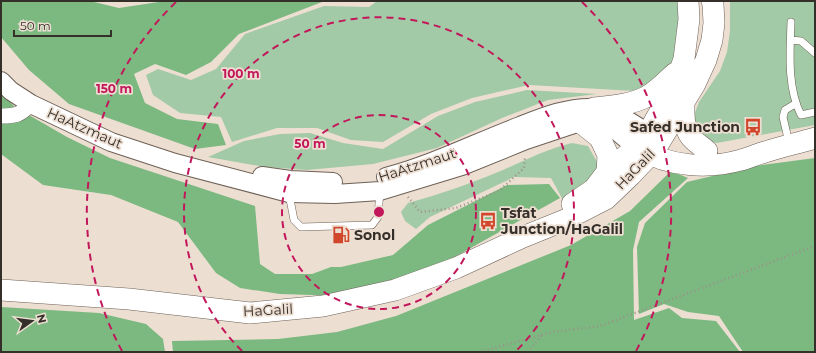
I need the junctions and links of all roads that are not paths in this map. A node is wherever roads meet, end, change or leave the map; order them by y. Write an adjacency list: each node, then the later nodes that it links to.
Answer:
1 (688, 1): 6 (main road)
2 (713, 2): 8 (main road)
3 (792, 22): 4 (lane)
4 (791, 40): 5 (lane); 10 (lane)
5 (815, 53)
6 (681, 67): 12 (main road); 15 (main road)
7 (1, 81): 9 (street, HaAtzmaut)
8 (684, 102): 15 (main road); 17 (main road)
9 (31, 104): 13 (street); 20 (street, HaAtzmaut)
10 (795, 104): 11 (lane); 16 (lane)
11 (815, 112)
12 (587, 115): 15 (street, HaAtzmaut); 19 (main road); 20 (street, HaAtzmaut); 21 (street, HaAtzmaut)
13 (1, 116)
14 (815, 138): 16 (main road)
15 (648, 144): 17 (main road); 18 (main road); 19 (main road, HaGalil); 22 (main road, HaGalil)
16 (789, 145): 18 (main road)
17 (706, 151): 18 (main road)
18 (764, 152)
19 (607, 172): 22 (main road, HaGalil)
20 (289, 186): 21 (street, HaAtzmaut); 21 (lane)
21 (380, 188)
22 (523, 237): 23 (main road, HaGalil)
23 (1, 290)

